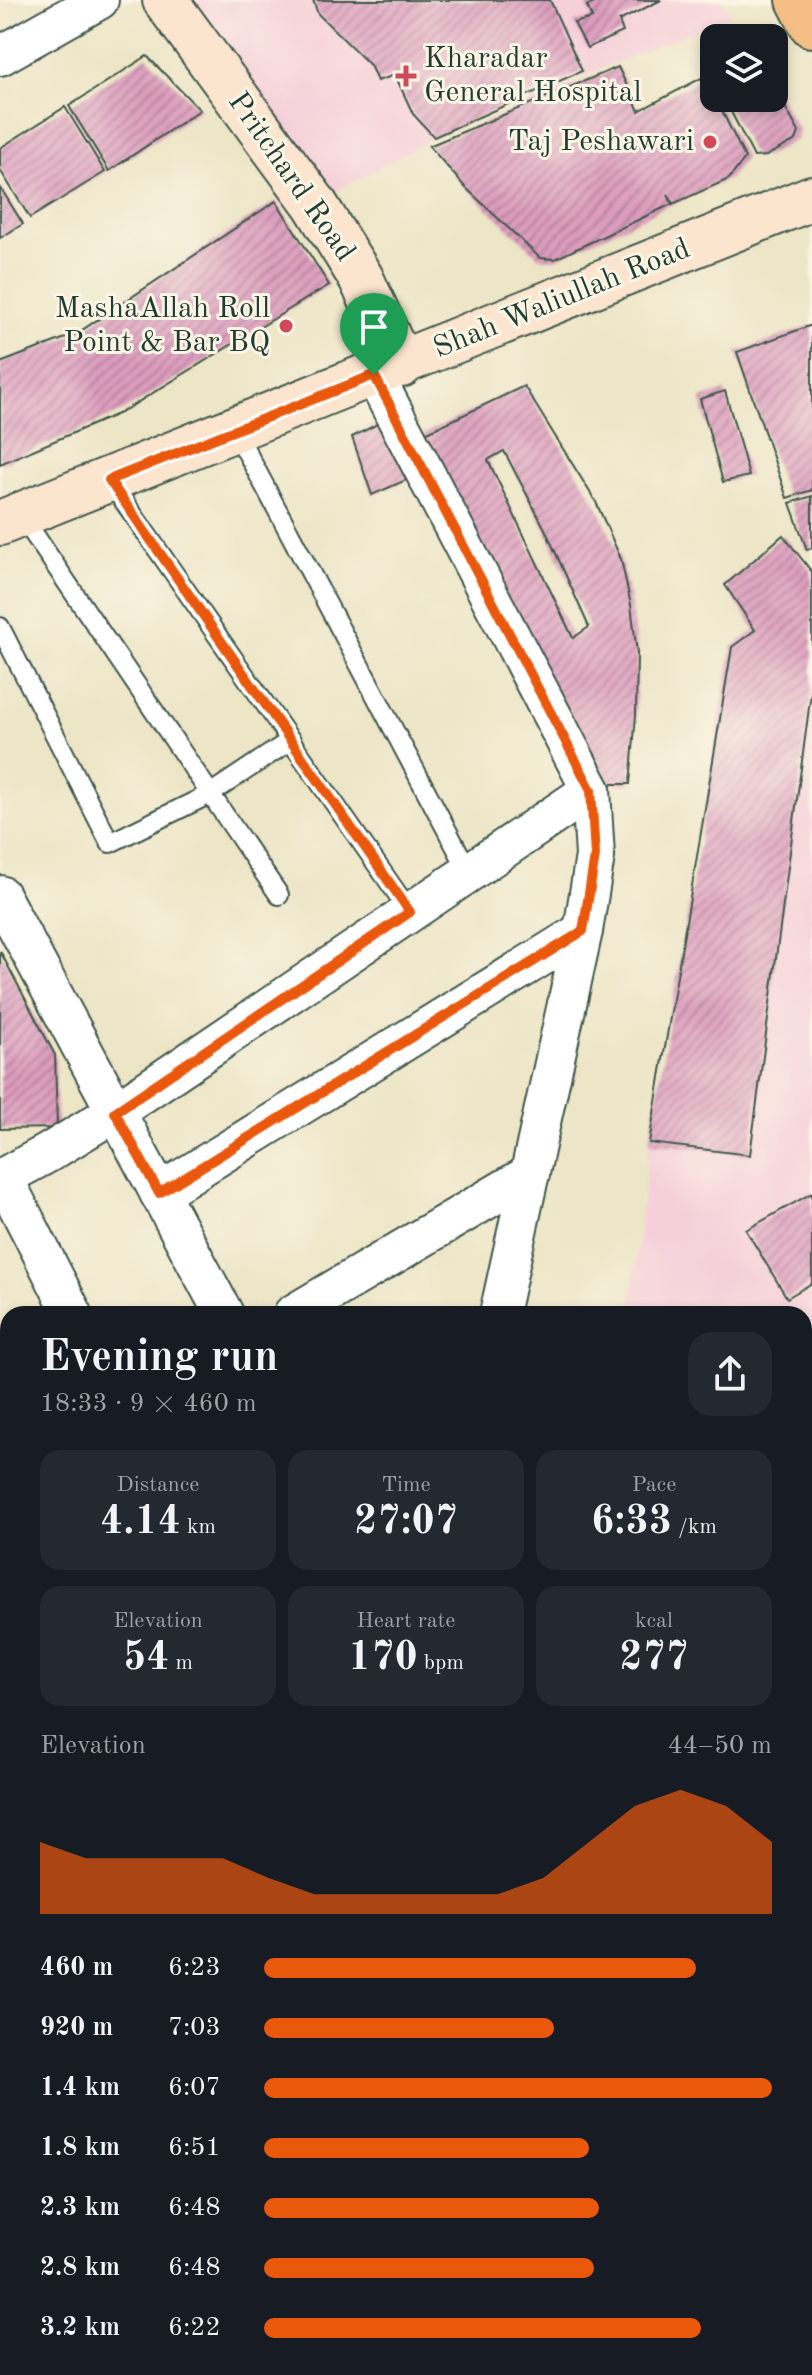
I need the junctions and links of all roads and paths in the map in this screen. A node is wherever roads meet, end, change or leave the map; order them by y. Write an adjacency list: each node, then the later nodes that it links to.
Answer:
1 (99, 0): 5 (street)
2 (165, 0): 7 (street, Pritchard Road)
3 (799, 0): 4 (main road)
4 (812, 25)
5 (0, 56)
6 (812, 198): 7 (street, Shah Waliullah Road)
7 (388, 370): 8 (street, Shah Waliullah Road); 13 (street)
8 (235, 430): 9 (street, Shah Waliullah Road); 15 (lane)
9 (109, 480): 10 (street, Shah Waliullah Road); 12 (lane)
10 (10, 519): 14 (lane)
11 (0, 627): 14 (lane)
12 (291, 740): 14 (lane); 18 (lane)
13 (591, 790): 15 (street); 19 (street)
14 (210, 794): 16 (lane)
15 (469, 872): 18 (street)
16 (279, 895)
17 (3, 908): 20 (street)
18 (410, 912): 20 (street)
19 (583, 931): 21 (street); 23 (street)
20 (115, 1112): 22 (street); 23 (street)
21 (530, 1174): 26 (street); 27 (street)
22 (1, 1178): 24 (street)
23 (159, 1193): 25 (street)
24 (69, 1306)
25 (220, 1306)
26 (307, 1306)
27 (501, 1306)

